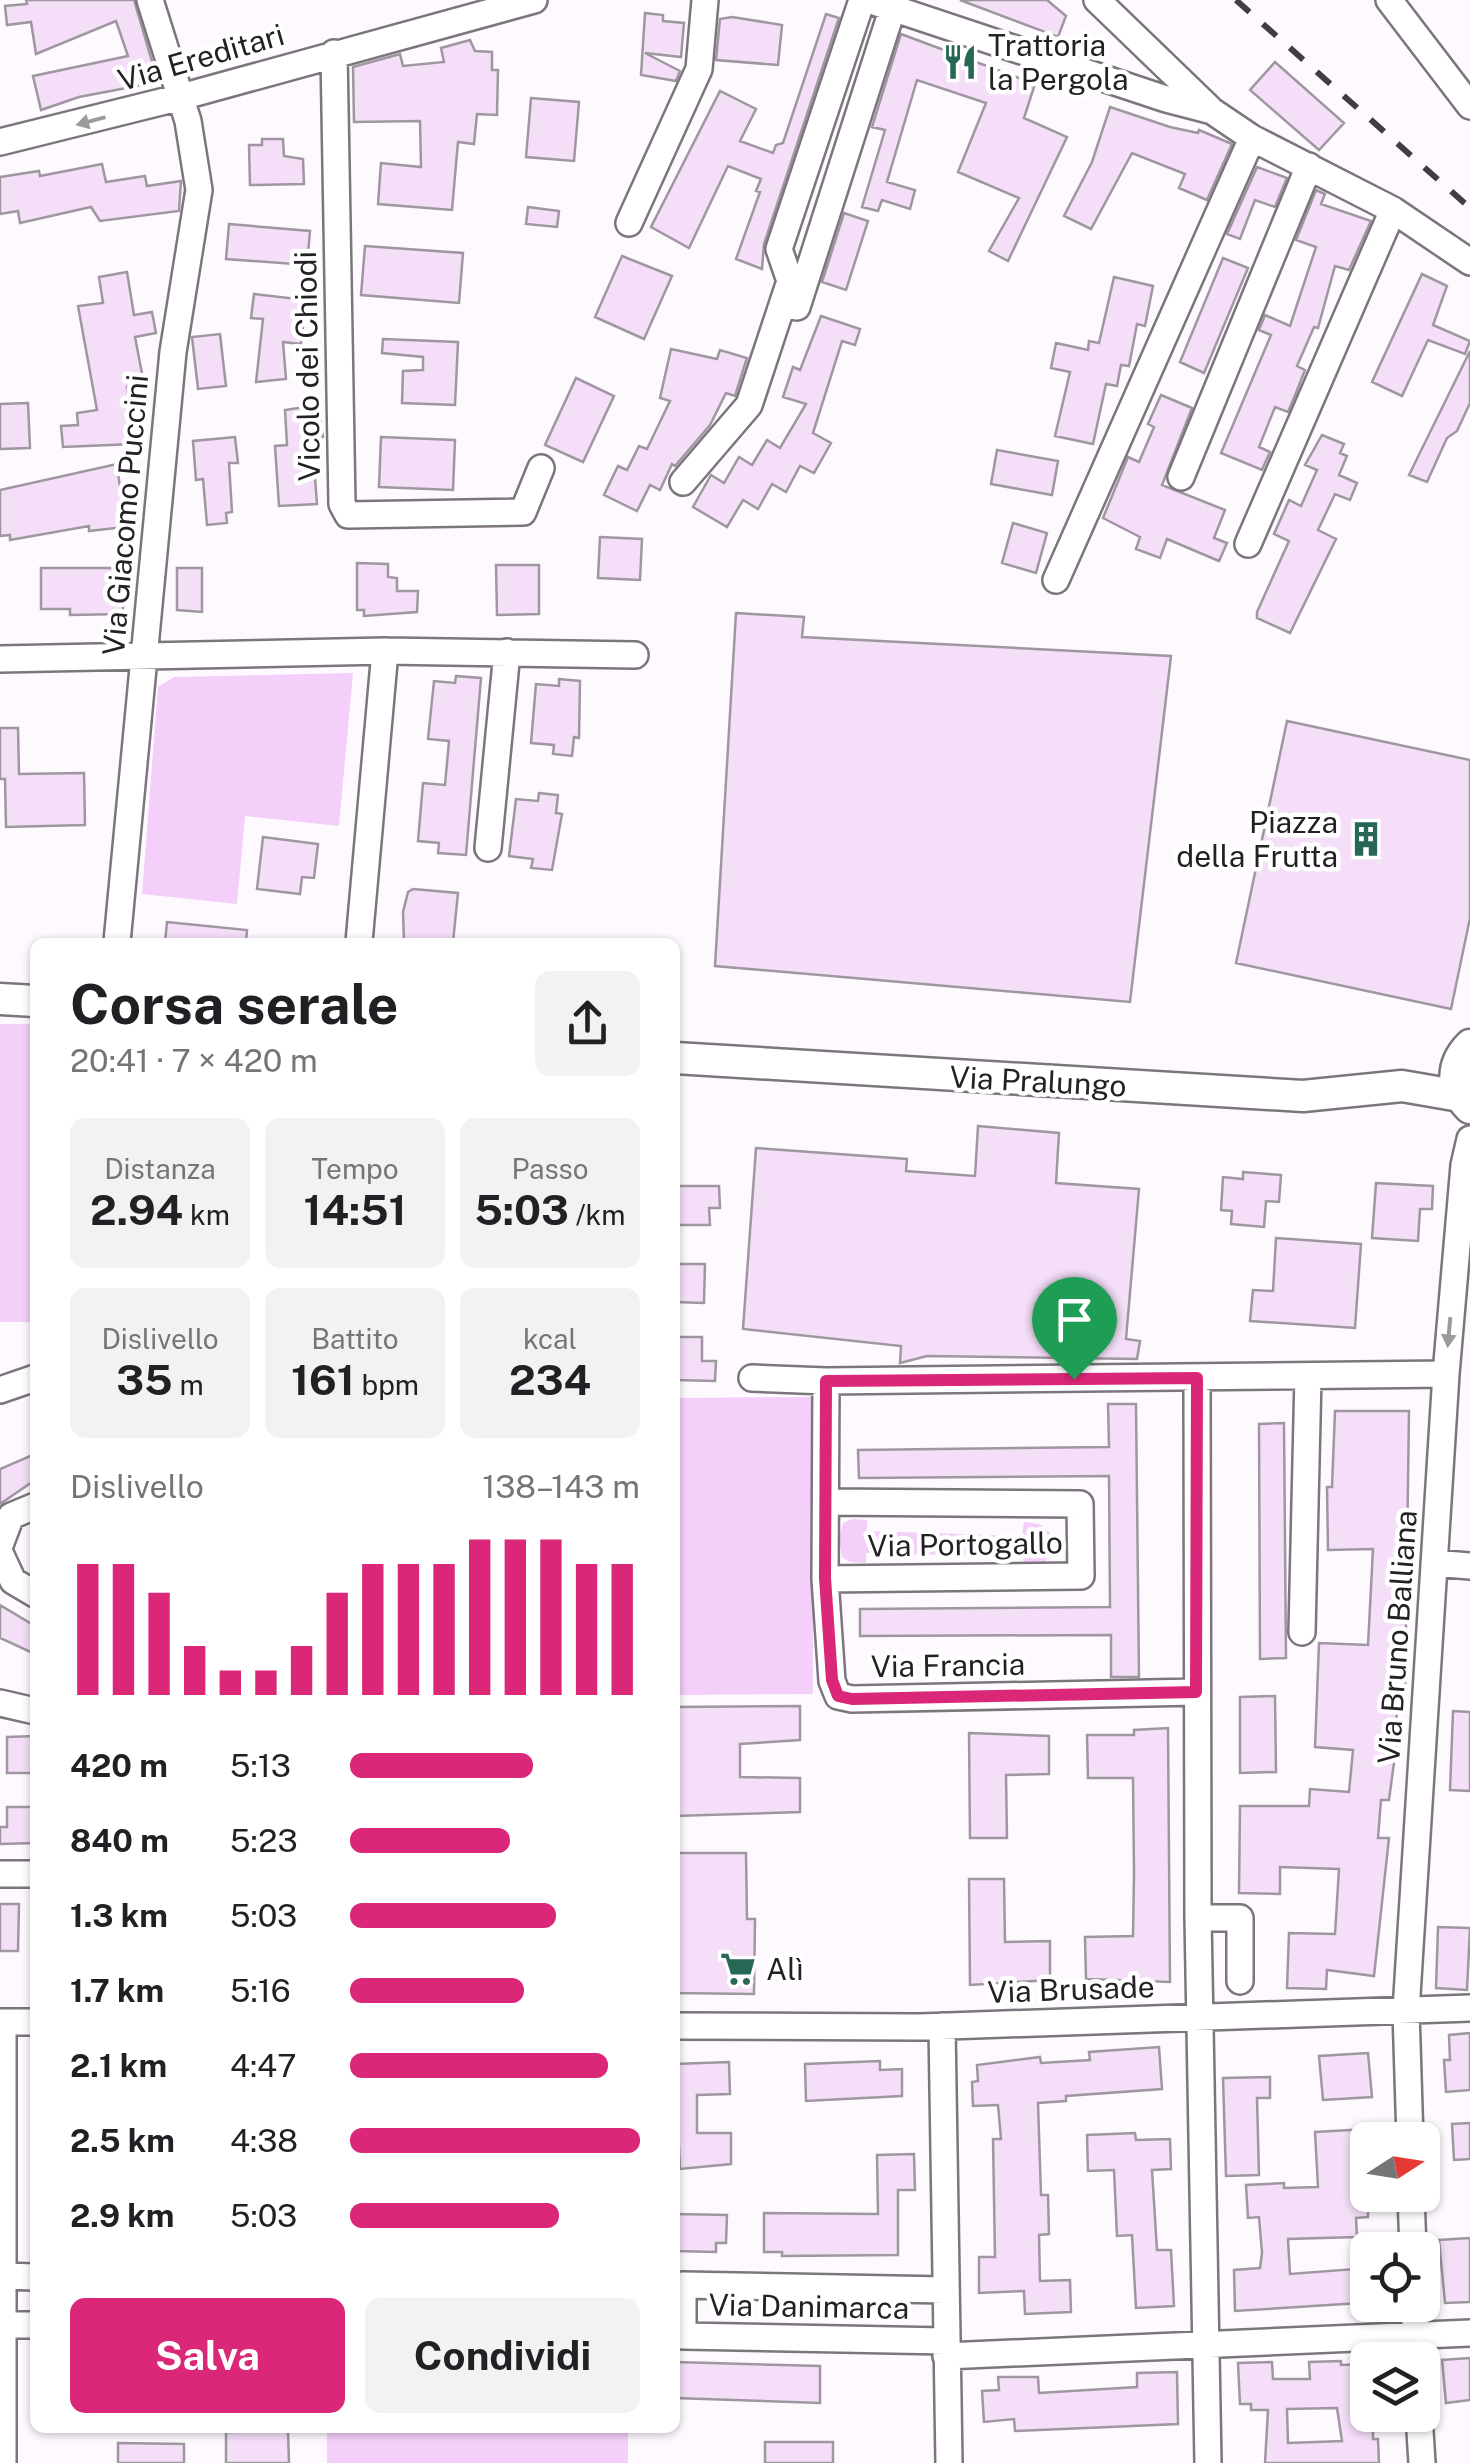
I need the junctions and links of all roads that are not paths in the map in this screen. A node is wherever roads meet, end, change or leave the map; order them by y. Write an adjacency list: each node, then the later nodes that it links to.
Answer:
1 (150, 0): 8 (street, Via Giacomo Puccini)
2 (534, 0): 7 (street, Via Ereditari)
3 (705, 0): 15 (street)
4 (1097, 0): 10 (street)
5 (1389, 0): 9 (street)
6 (874, 2): 10 (street); 17 (street); 20 (street)
7 (334, 53): 8 (street, Via Ereditari); 18 (street, Vicolo dei Chiodi)
8 (181, 97): 12 (street, Via Ereditari, one-way to 12); 26 (street, Via Giacomo Puccini)
9 (1470, 106)
10 (1212, 111): 11 (street)
11 (1252, 138): 13 (street); 22 (street)
12 (0, 142)
13 (1309, 166): 14 (street); 19 (street)
14 (1392, 210): 16 (street); 21 (street)
15 (628, 223)
16 (1470, 262)
17 (785, 345)
18 (541, 468)
19 (1181, 477)
20 (683, 482)
21 (1248, 544)
22 (1056, 580)
23 (385, 650): 24 (street); 26 (street); 30 (street)
24 (507, 652): 25 (street); 28 (street)
25 (635, 655)
26 (144, 656): 27 (street); 29 (street, Via Giacomo Puccini)
27 (0, 658)
28 (488, 848)
29 (118, 938)
30 (359, 938)
31 (0, 1000): 32 (street)
32 (30, 1001)
33 (1464, 1052): 35 (street, Via Pralungo); 36 (street, Via Pralungo)
34 (680, 1058): 35 (street, Via Pralungo)
35 (1402, 1086): 36 (street, Via Pralungo)
36 (1465, 1102)
37 (1470, 1138): 38 (street, Via Bruno Balliana, one-way to 38)
38 (1446, 1374): 39 (street); 47 (street, Via Bruno Balliana)
39 (1308, 1376): 41 (street); 51 (street)
40 (752, 1378): 42 (street)
41 (1197, 1378): 42 (street); 52 (street)
42 (826, 1381): 43 (street, Via Francia)
43 (826, 1502): 49 (street, Via Francia); 49 (street, Via Portogallo)
44 (30, 1508): 45 (street)
45 (0, 1545)
46 (0, 1553): 50 (street)
47 (1434, 1562): 48 (street); 60 (street, Via Bruno Balliana)
48 (1470, 1566)
49 (825, 1578): 52 (street, Via Francia)
50 (30, 1591)
51 (1302, 1632)
52 (1196, 1692): 57 (street)
53 (0, 1703): 54 (street)
54 (30, 1710)
55 (0, 1874): 56 (street)
56 (30, 1874)
57 (1198, 1918): 58 (street); 61 (street)
58 (1240, 1981)
59 (1470, 2008): 60 (street, Via Brusade)
60 (1406, 2011): 61 (street, Via Brusade); 66 (street, Via Bruno Balliana)
61 (1201, 2017): 65 (street, Via Brusade); 74 (street)
62 (1, 2022): 63 (street); 67 (street)
63 (30, 2022)
64 (680, 2026): 65 (street, Via Brusade)
65 (942, 2026): 69 (street)
66 (1409, 2122)
67 (3, 2276): 68 (street); 70 (street)
68 (30, 2277)
69 (944, 2290): 76 (street); 76 (street, Via Danimarca)
70 (3, 2318): 71 (street); 78 (street)
71 (30, 2324)
72 (1470, 2333): 73 (street)
73 (1438, 2342)
74 (1206, 2347): 75 (street); 76 (street); 80 (street)
75 (1350, 2348)
76 (946, 2349): 79 (street)
77 (1421, 2432): 81 (street)
78 (3, 2463)
79 (949, 2463)
80 (1208, 2463)
81 (1422, 2463)

